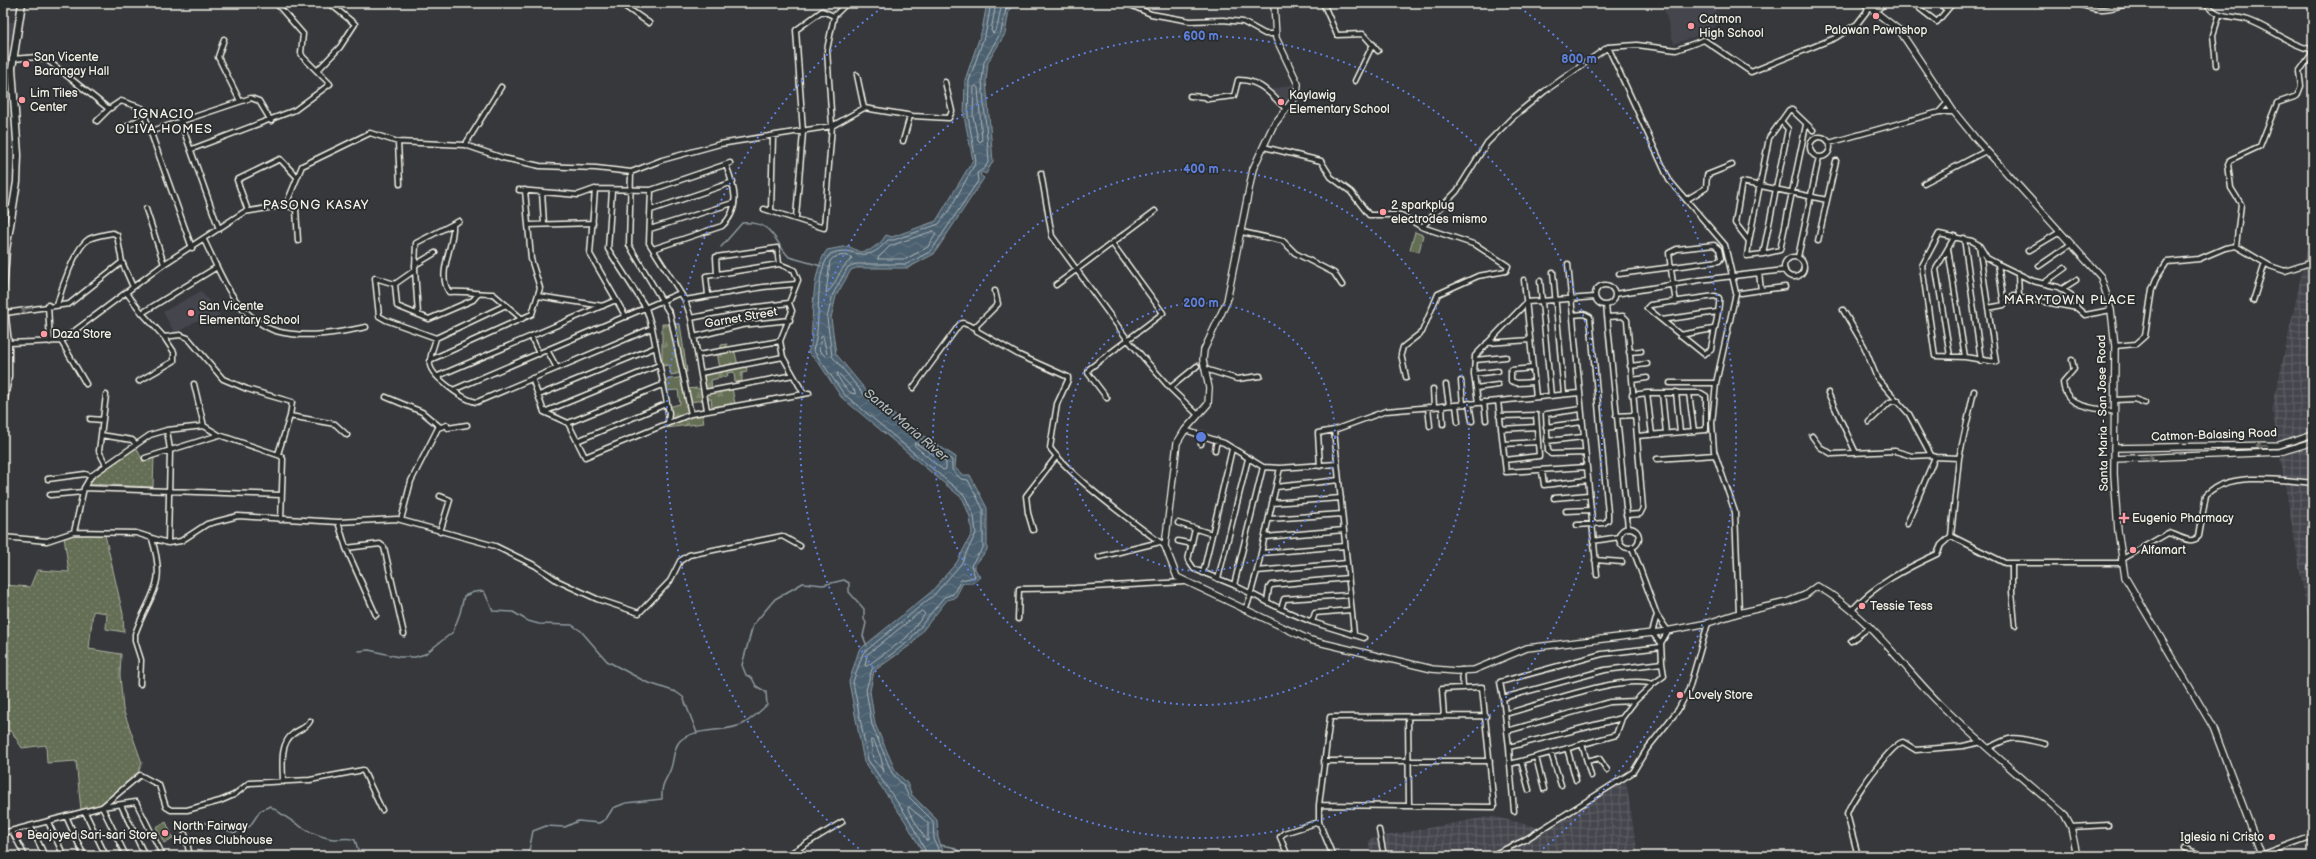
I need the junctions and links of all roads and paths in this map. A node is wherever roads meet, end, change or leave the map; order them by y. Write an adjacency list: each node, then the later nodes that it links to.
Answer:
1 (22, 3): 30 (main road)
2 (276, 3): 32 (street)
3 (329, 3): 32 (street)
4 (620, 3): 16 (street)
5 (847, 3): 21 (street)
6 (1126, 3): 24 (street)
7 (1274, 3): 24 (street)
8 (1323, 3): 26 (street)
9 (1864, 3): 17 (street, Santa Maria - San Jose Road)
10 (1884, 3): 20 (street)
11 (1938, 3): 19 (street)
12 (1953, 3): 19 (street)
13 (2078, 3): 14 (street)
14 (2129, 3)
15 (2206, 3): 22 (street)
16 (626, 5): 23 (street)
17 (1870, 7): 20 (street, Santa Maria - San Jose Road); 27 (street)
18 (1919, 8): 19 (street)
19 (1947, 10)
20 (1876, 11): 39 (street, Santa Maria - San Jose Road)
21 (834, 16): 52 (street); 56 (street)
22 (2219, 16): 29 (street); 31 (street)
23 (649, 23)
24 (1276, 34): 42 (street)
25 (224, 39): 38 (street)
26 (1372, 44): 28 (street); 34 (street)
27 (1608, 47): 85 (street); 103 (street)
28 (1378, 51)
29 (2313, 51): 117 (street)
30 (12, 59): 41 (street); 92 (main road)
31 (2216, 65)
32 (317, 71): 49 (street)
33 (857, 75): 40 (street)
34 (1355, 81)
35 (945, 82): 46 (street)
36 (501, 87): 61 (street)
37 (1190, 96): 42 (street)
38 (240, 101): 47 (street); 49 (street)
39 (1948, 102): 43 (street); 44 (street, Santa Maria - San Jose Road)
40 (864, 108): 46 (street); 52 (street)
41 (109, 109): 45 (street); 48 (street)
42 (1286, 109): 62 (street)
43 (1940, 112): 44 (street); 60 (street)
44 (1954, 112): 64 (street, Santa Maria - San Jose Road)
45 (145, 116): 53 (street); 55 (street)
46 (910, 116): 58 (street)
47 (180, 120): 55 (street); 63 (street)
48 (97, 121)
49 (271, 121): 63 (street)
50 (1781, 121): 51 (street); 74 (street); 76 (street)
51 (1806, 125): 54 (street); 83 (street)
52 (832, 126): 56 (street); 97 (street)
53 (124, 128)
54 (1812, 130)
55 (152, 131): 118 (street)
56 (803, 132): 57 (street); 97 (street)
57 (773, 136): 68 (street); 94 (street)
58 (903, 141)
59 (398, 142): 61 (street); 70 (street); 73 (street)
60 (1829, 143): 65 (street); 65 (street)
61 (465, 145): 68 (street)
62 (1264, 147): 103 (street); 106 (street)
63 (192, 149): 104 (street)
64 (1986, 151): 72 (street); 107 (street, Santa Maria - San Jose Road)
65 (1819, 157): 84 (street)
66 (1836, 161): 86 (street)
67 (1732, 165): 85 (street)
68 (631, 172): 81 (street)
69 (1041, 173): 138 (street)
70 (296, 176): 88 (street); 95 (street)
71 (733, 182): 80 (street); 87 (street); 93 (street)
72 (1924, 183)
73 (400, 184)
74 (1759, 186): 76 (street); 112 (street); 112 (street)
75 (595, 189): 79 (street); 82 (street); 99 (street)
76 (1776, 189): 83 (street); 124 (street)
77 (519, 190): 78 (street)
78 (525, 190): 82 (street); 102 (street)
79 (612, 190): 81 (street); 190 (street)
80 (651, 190): 81 (street); 93 (street)
81 (630, 191): 178 (street)
82 (542, 192): 101 (street)
83 (1792, 193): 84 (street); 124 (street)
84 (1811, 197): 86 (street); 125 (street)
85 (1686, 200): 146 (street)
86 (1827, 200): 113 (street)
87 (733, 203): 105 (street); 120 (street)
88 (286, 205): 95 (street); 111 (street)
89 (3, 206): 92 (street)
90 (146, 209): 128 (street)
91 (764, 209): 94 (street)
92 (12, 210): 121 (main road)
93 (651, 210): 105 (street)
94 (771, 210): 97 (street)
95 (248, 211): 104 (street)
96 (1155, 211): 114 (street)
97 (796, 217)
98 (459, 221): 100 (street)
99 (593, 223): 101 (street); 175 (street)
100 (453, 224): 133 (street); 165 (street)
101 (544, 224): 102 (street)
102 (528, 225): 169 (street)
103 (1422, 227): 250 (street)
104 (219, 229): 110 (street)
105 (650, 229): 120 (street)
106 (1242, 232): 155 (street); 243 (street)
107 (2060, 232): 115 (street, Santa Maria - San Jose Road); 122 (street)
108 (1955, 236): 109 (street); 119 (street); 229 (street)
109 (1964, 238): 116 (street); 236 (street)
110 (204, 240): 118 (street); 134 (street)
111 (298, 241)
112 (1749, 241): 124 (street)
113 (1818, 241)
114 (1112, 243): 138 (street); 216 (street)
115 (2071, 244): 136 (street); 194 (street, Santa Maria - San Jose Road)
116 (1979, 245): 131 (street); 191 (street)
117 (2236, 246): 132 (street); 222 (street)
118 (192, 248): 128 (street)
119 (1948, 248): 229 (street); 232 (street)
120 (653, 249): 163 (street)
121 (4, 250): 160 (main road)
122 (2028, 251)
123 (435, 252): 133 (street)
124 (1763, 254)
125 (1798, 257): 140 (street); 140 (street)
126 (122, 262): 156 (street); 184 (street); 184 (street)
127 (2313, 262): 132 (street)
128 (164, 264): 156 (street)
129 (779, 264): 145 (street); 145 (street); 152 (street)
130 (1568, 264): 172 (street)
131 (1998, 264): 143 (street); 187 (street)
132 (2266, 264): 179 (street)
133 (415, 265): 139 (street)
134 (217, 266): 197 (street); 206 (street)
135 (1671, 266): 135 (street); 144 (street); 153 (street)
136 (2039, 266)
137 (2065, 268): 150 (street)
138 (1077, 269): 154 (street); 216 (street)
139 (414, 270): 151 (street); 198 (street)
140 (1785, 270): 142 (street)
141 (1553, 272): 173 (street)
142 (1759, 273): 146 (street); 159 (street)
143 (2018, 273): 150 (street); 171 (street)
144 (1619, 274)
145 (717, 275): 168 (street)
146 (1731, 277): 153 (street); 258 (street)
147 (1524, 280): 180 (street)
148 (2076, 280): 158 (street)
149 (1540, 281): 177 (street)
150 (2044, 283): 158 (street)
151 (395, 284): 198 (street); 214 (street)
152 (796, 284): 168 (street); 182 (street)
153 (1673, 284): 166 (street); 181 (street)
154 (1056, 285)
155 (1342, 285)
156 (133, 287): 162 (street)
157 (1785, 287): 159 (street)
158 (2062, 289): 167 (street)
159 (1762, 290): 164 (street)
160 (3, 291)
161 (995, 291): 208 (street)
162 (126, 292): 197 (street); 218 (street)
163 (680, 293): 176 (street); 178 (street)
164 (1741, 293)
165 (478, 294): 185 (street); 198 (street)
166 (1615, 294): 170 (street); 186 (street)
167 (2071, 294): 188 (street); 192 (street)
168 (708, 295): 176 (street)
169 (538, 296): 189 (street); 203 (street)
170 (1595, 297): 172 (street); 186 (street)
171 (2019, 297): 187 (street); 188 (street)
172 (1571, 298): 173 (street); 199 (street)
173 (1554, 299): 177 (street); 277 (street)
174 (3, 300): 196 (main road)
175 (616, 300): 189 (street); 200 (street)
176 (685, 300): 202 (street)
177 (1542, 300): 180 (street); 282 (street)
178 (662, 301): 190 (street); 304 (street)
179 (2253, 301)
180 (1527, 302): 217 (street); 221 (street)
181 (1676, 302): 195 (street); 205 (street)
182 (789, 303): 202 (street); 204 (street)
183 (48, 305): 184 (street); 196 (street, one-way to 196); 219 (street)
184 (57, 305)
185 (506, 305): 203 (street); 214 (street)
186 (1606, 305): 201 (street)
187 (2004, 305): 191 (street)
188 (2065, 305): 192 (street)
189 (603, 306): 211 (street)
190 (646, 308): 200 (street); 207 (street)
191 (1988, 308): 236 (street)
192 (2077, 308): 194 (street)
193 (1843, 310): 285 (street)
194 (2111, 310): 222 (street, Santa Maria - San Jose Road)
195 (1717, 312): 205 (street); 209 (street)
196 (5, 313): 220 (main road)
197 (142, 313): 212 (street)
198 (418, 314)
199 (1572, 315): 272 (street); 401 (street)
200 (626, 317): 224 (street)
201 (1607, 317): 226 (street); 309 (street)
202 (691, 318): 213 (street)
203 (522, 319): 233 (street)
204 (790, 320): 213 (street, Garnet Street); 215 (street)
205 (1662, 320): 210 (street)
206 (366, 327)
207 (652, 328): 223 (street); 241 (street)
208 (976, 328): 264 (street); 362 (street)
209 (1713, 329): 210 (street); 210 (street)
210 (1680, 335)
211 (531, 336): 227 (street); 248 (street)
212 (164, 337): 254 (street); 307 (street)
213 (694, 337): 228 (street)
214 (436, 338): 233 (street)
215 (780, 340): 228 (street); 230 (street)
216 (1128, 340): 265 (street); 284 (street)
217 (1530, 340): 221 (street); 242 (street)
218 (61, 341): 219 (street); 259 (street)
219 (50, 342): 220 (street)
220 (8, 343): 296 (main road)
221 (1486, 343): 234 (street)
222 (2115, 346): 286 (street, Santa Maria - San Jose Road)
223 (656, 348): 238 (street); 279 (street)
224 (547, 350): 227 (street); 241 (street)
225 (1641, 351): 226 (street)
226 (1629, 352): 240 (street)
227 (539, 354): 268 (street)
228 (698, 355): 245 (street)
229 (1950, 356): 232 (street)
230 (783, 357): 245 (street); 247 (street)
231 (1506, 357): 234 (street)
232 (1966, 357): 236 (street)
233 (430, 360): 248 (street)
234 (1475, 360): 246 (street)
235 (2072, 360): 303 (street)
236 (1981, 361)
237 (1647, 364): 240 (street)
238 (659, 365): 261 (street); 302 (street)
239 (1197, 366): 265 (street)
240 (1630, 366): 253 (street)
241 (557, 368): 251 (street)
242 (1533, 368): 256 (street); 256 (street)
243 (1205, 369): 249 (street); 305 (street)
244 (1498, 371): 246 (street)
245 (701, 373): 270 (street)
246 (1474, 374): 267 (street)
247 (793, 375): 270 (street); 301 (street)
248 (438, 376): 268 (street)
249 (1260, 376)
250 (1406, 377)
251 (532, 378): 268 (street); 279 (street)
252 (1647, 378): 253 (street)
253 (1632, 380): 280 (street)
254 (139, 381)
255 (1461, 381): 293 (street)
256 (1534, 382): 281 (street)
257 (1670, 383): 258 (street)
258 (1716, 383): 359 (street)
259 (86, 384)
260 (194, 384): 321 (street)
261 (662, 385): 292 (street); 317 (street)
262 (1446, 385): 294 (street)
263 (1498, 385): 267 (street)
264 (913, 388)
265 (1170, 388): 305 (street)
266 (1433, 388): 299 (street)
267 (1476, 388): 290 (street)
268 (453, 390)
269 (1974, 391): 365 (street)
270 (705, 392): 301 (street)
271 (1676, 392): 274 (street); 275 (street); 331 (street)
272 (1579, 393): 277 (street); 300 (street)
273 (1647, 393): 274 (street); 280 (street); 335 (street)
274 (1662, 393): 332 (street)
275 (1689, 393): 330 (street); 330 (street)
276 (1828, 393): 357 (street)
277 (1564, 394): 282 (street)
278 (106, 395): 311 (street)
279 (539, 395): 302 (street)
280 (1632, 395): 306 (street)
281 (1536, 396): 282 (street); 287 (street)
282 (1551, 396)
283 (386, 397): 325 (street)
284 (1107, 398)
285 (1898, 400): 316 (street); 360 (street)
286 (2115, 400): 291 (street); 303 (street, Santa Maria - San Jose Road)
287 (1498, 401): 288 (street); 308 (street)
288 (1484, 402): 290 (street); 312 (street)
289 (1469, 403): 290 (street); 293 (street); 313 (street)
290 (1478, 403)
291 (2145, 403)
292 (666, 404): 318 (street); 343 (street)
293 (1463, 404): 295 (street)
294 (1449, 405): 295 (street); 297 (street)
295 (1456, 405): 314 (street)
296 (3, 406)
297 (1442, 406): 299 (street); 319 (street)
298 (1428, 407): 299 (street); 322 (street); 329 (street)
299 (1434, 407)
300 (1580, 409): 315 (street); 324 (street)
301 (707, 410): 304 (street)
302 (544, 412): 317 (street)
303 (2114, 412): 350 (street, Santa Maria - San Jose Road)
304 (691, 414): 318 (street)
305 (1198, 415): 328 (street)
306 (1635, 415): 309 (street); 339 (street)
307 (290, 416): 338 (street); 358 (street)
308 (1500, 416): 323 (street); 326 (street)
309 (1616, 416): 395 (street)
310 (90, 419): 311 (street)
311 (103, 420): 337 (street)
312 (1486, 420)
313 (1472, 421)
314 (1458, 422)
315 (1582, 422): 324 (street); 341 (street)
316 (1869, 422)
317 (568, 423): 343 (street)
318 (668, 423): 343 (street)
319 (1444, 424)
320 (468, 425): 325 (street)
321 (204, 426): 327 (street); 333 (street)
322 (1430, 426)
323 (1536, 427): 326 (street); 345 (street)
324 (1546, 427): 344 (street)
325 (438, 428): 398 (street)
326 (1501, 429): 349 (street)
327 (167, 430): 347 (street); 354 (street)
328 (1185, 430): 334 (street); 422 (street)
329 (1334, 430): 370 (street); 372 (street)
330 (1694, 431): 331 (street)
331 (1680, 432): 332 (street)
332 (1666, 433): 335 (street)
333 (219, 434): 354 (street); 358 (street)
334 (1202, 434): 342 (street); 348 (street)
335 (1652, 434): 339 (street)
336 (2313, 434): 352 (street, Catmon-Balasing Road, one-way to 352)
337 (101, 435): 347 (street); 371 (street)
338 (347, 435)
339 (1637, 436): 395 (street)
340 (1812, 436): 357 (street)
341 (1583, 437): 344 (street); 356 (street)
342 (1217, 440): 353 (street); 355 (street)
343 (577, 441)
344 (1547, 441): 356 (street)
345 (1538, 442): 349 (street); 369 (street)
346 (2313, 442): 361 (street, Catmon-Balasing Road)
347 (136, 444): 371 (street)
348 (1200, 444)
349 (1503, 444): 369 (street)
350 (2114, 448): 351 (street, Catmon-Balasing Road); 368 (street, Santa Maria - San Jose Road)
351 (2166, 448): 352 (street, Catmon-Balasing Road); 363 (street)
352 (2194, 448): 361 (street)
353 (1232, 449): 366 (street); 410 (street)
354 (170, 450): 364 (street); 384 (street)
355 (1215, 450)
356 (1584, 453): 374 (street)
357 (1856, 453): 360 (street)
358 (278, 454): 386 (street)
359 (1715, 455): 367 (street); 447 (street)
360 (1933, 456): 365 (street); 402 (street)
361 (2194, 456): 363 (street, Catmon-Balasing Road)
362 (1056, 457): 406 (street); 418 (street)
363 (2167, 457): 368 (street, Catmon-Balasing Road, one-way to 363)
364 (145, 458)
365 (1959, 458): 411 (street)
366 (1248, 459): 373 (street); 437 (street)
367 (1658, 459)
368 (2114, 459): 430 (street, Santa Maria - San Jose Road)
369 (1504, 460): 376 (street)
370 (1337, 464): 372 (street); 379 (street)
371 (106, 465): 377 (street)
372 (1320, 466): 375 (street)
373 (1263, 467): 375 (street); 439 (street)
374 (1586, 467): 376 (street); 380 (street)
375 (1280, 468): 382 (street)
376 (1542, 471): 380 (street)
377 (91, 476): 378 (street); 383 (street)
378 (48, 479)
379 (1339, 480): 382 (street); 389 (street)
380 (1587, 480): 387 (street)
381 (2313, 483): 430 (street)
382 (1276, 487): 391 (street)
383 (84, 490): 384 (street); 385 (street); 408 (street)
384 (171, 491): 386 (street); 419 (street)
385 (50, 495)
386 (281, 495): 397 (street)
387 (1588, 495): 390 (street); 392 (street)
388 (440, 496): 409 (street)
389 (1340, 498): 391 (street); 394 (street)
390 (1554, 498)
391 (1272, 503): 396 (street)
392 (1590, 510): 393 (street); 401 (street)
393 (1566, 511)
394 (1342, 514): 396 (street); 407 (street)
395 (1626, 515): 404 (street)
396 (1268, 519): 413 (street)
397 (281, 520): 399 (street); 419 (street)
398 (401, 520): 399 (street); 409 (street)
399 (338, 522): 425 (street)
400 (1178, 523): 405 (street)
401 (1592, 524): 403 (street); 417 (street)
402 (1908, 524)
403 (1577, 525)
404 (1628, 528): 414 (street); 424 (street)
405 (1195, 529): 410 (street); 420 (street)
406 (1033, 530)
407 (1344, 530): 413 (street); 423 (street)
408 (74, 532): 412 (street); 415 (street)
409 (440, 532): 421 (street)
410 (1212, 534): 434 (street)
411 (1951, 536): 432 (street); 446 (street)
412 (3, 537)
413 (1265, 537): 426 (street)
414 (1619, 537): 417 (street); 424 (street)
415 (152, 539): 419 (street); 464 (street)
416 (1178, 541): 420 (street)
417 (1594, 541): 428 (street)
418 (1160, 542): 422 (street); 427 (street)
419 (168, 543)
420 (1192, 544): 434 (street)
421 (800, 546)
422 (1165, 546): 438 (street)
423 (1345, 546): 426 (street); 431 (street)
424 (1632, 547): 449 (street)
425 (346, 548): 448 (street); 457 (street)
426 (1261, 553): 433 (street)
427 (1099, 557)
428 (1596, 560): 429 (street); 435 (street)
429 (1622, 562)
430 (2122, 562): 432 (street); 536 (street, Santa Maria - San Jose Road)
431 (1347, 563): 433 (street); 436 (street)
432 (2012, 564): 453 (street)
433 (1257, 571): 440 (street)
434 (1203, 573): 437 (street)
435 (1597, 575)
436 (1348, 578): 441 (street); 442 (street)
437 (1218, 579): 439 (street)
438 (1184, 582): 444 (street); 450 (street)
439 (1234, 585): 440 (street)
440 (1250, 595): 442 (street); 444 (street)
441 (1350, 595): 443 (street); 445 (street)
442 (1267, 601): 443 (street)
443 (1281, 609): 451 (street)
444 (1244, 610): 463 (street)
445 (1351, 610): 451 (street); 458 (street)
446 (1852, 610): 447 (street); 454 (street)
447 (1739, 613): 452 (street)
448 (376, 615)
449 (1657, 615): 455 (street); 456 (street)
450 (1018, 619)
451 (1312, 622): 458 (street)
452 (1708, 623): 455 (street); 532 (street)
453 (2015, 625)
454 (1870, 627): 460 (street); 476 (street)
455 (1668, 631): 456 (street); 461 (street)
456 (1652, 633): 461 (street); 463 (street)
457 (404, 634)
458 (1354, 634): 459 (street)
459 (1364, 638)
460 (1851, 641)
461 (1661, 645): 462 (street); 467 (street)
462 (1662, 663): 465 (street); 467 (street)
463 (1462, 670): 466 (street)
464 (140, 684)
465 (1653, 684): 468 (street); 469 (street)
466 (1463, 687): 470 (street); 472 (street)
467 (1503, 698): 469 (street)
468 (1635, 701): 473 (street); 475 (street)
469 (1505, 714): 475 (street)
470 (1486, 716): 472 (street); 486 (street)
471 (1408, 717): 472 (street); 484 (street); 485 (street)
472 (1444, 717)
473 (1622, 718): 477 (street); 479 (street)
474 (310, 721): 493 (street)
475 (1507, 731): 479 (street)
476 (1982, 741): 481 (street); 533 (street)
477 (1582, 744): 480 (street); 488 (street)
478 (2045, 744): 481 (street)
479 (1509, 747): 489 (street)
480 (1567, 748): 482 (street); 492 (street)
481 (1989, 748): 510 (street)
482 (1551, 753): 483 (street); 494 (street)
483 (1536, 757): 487 (street); 495 (street)
484 (1324, 761): 485 (street); 498 (street)
485 (1408, 761): 486 (street); 499 (street)
486 (1490, 761): 499 (street)
487 (1521, 761): 489 (street); 496 (street)
488 (1587, 761): 490 (street); 491 (street)
489 (1510, 764): 502 (street)
490 (1607, 770)
491 (1591, 776)
492 (1576, 780)
493 (283, 782): 500 (street); 501 (street)
494 (1560, 785)
495 (1544, 789)
496 (1529, 790)
497 (121, 805): 500 (street); 525 (street); 526 (street)
498 (1319, 805): 499 (street); 507 (street)
499 (1409, 806)
500 (102, 807): 503 (street); 524 (street)
501 (382, 810)
502 (1514, 810)
503 (85, 812): 504 (street); 523 (street)
504 (66, 816): 505 (street); 522 (street)
505 (48, 822): 509 (street); 521 (street)
506 (842, 822): 528 (street)
507 (1320, 822): 529 (street); 530 (street)
508 (2108, 825): 510 (street)
509 (30, 826): 512 (street); 520 (street)
510 (2071, 827): 534 (street)
511 (1379, 830): 531 (street)
512 (12, 831): 513 (street); 519 (street)
513 (3, 834)
514 (185, 834): 527 (street)
515 (2313, 836): 536 (street)
516 (2185, 848): 535 (street)
517 (3, 853): 518 (street)
518 (5, 856)
519 (25, 856)
520 (45, 856)
521 (64, 856)
522 (84, 856)
523 (106, 856)
524 (126, 856)
525 (146, 856)
526 (163, 856)
527 (190, 856)
528 (786, 856)
529 (1288, 856)
530 (1333, 856)
531 (1384, 856)
532 (1490, 856)
533 (1858, 856)
534 (2077, 856)
535 (2202, 856)
536 (2262, 856)

